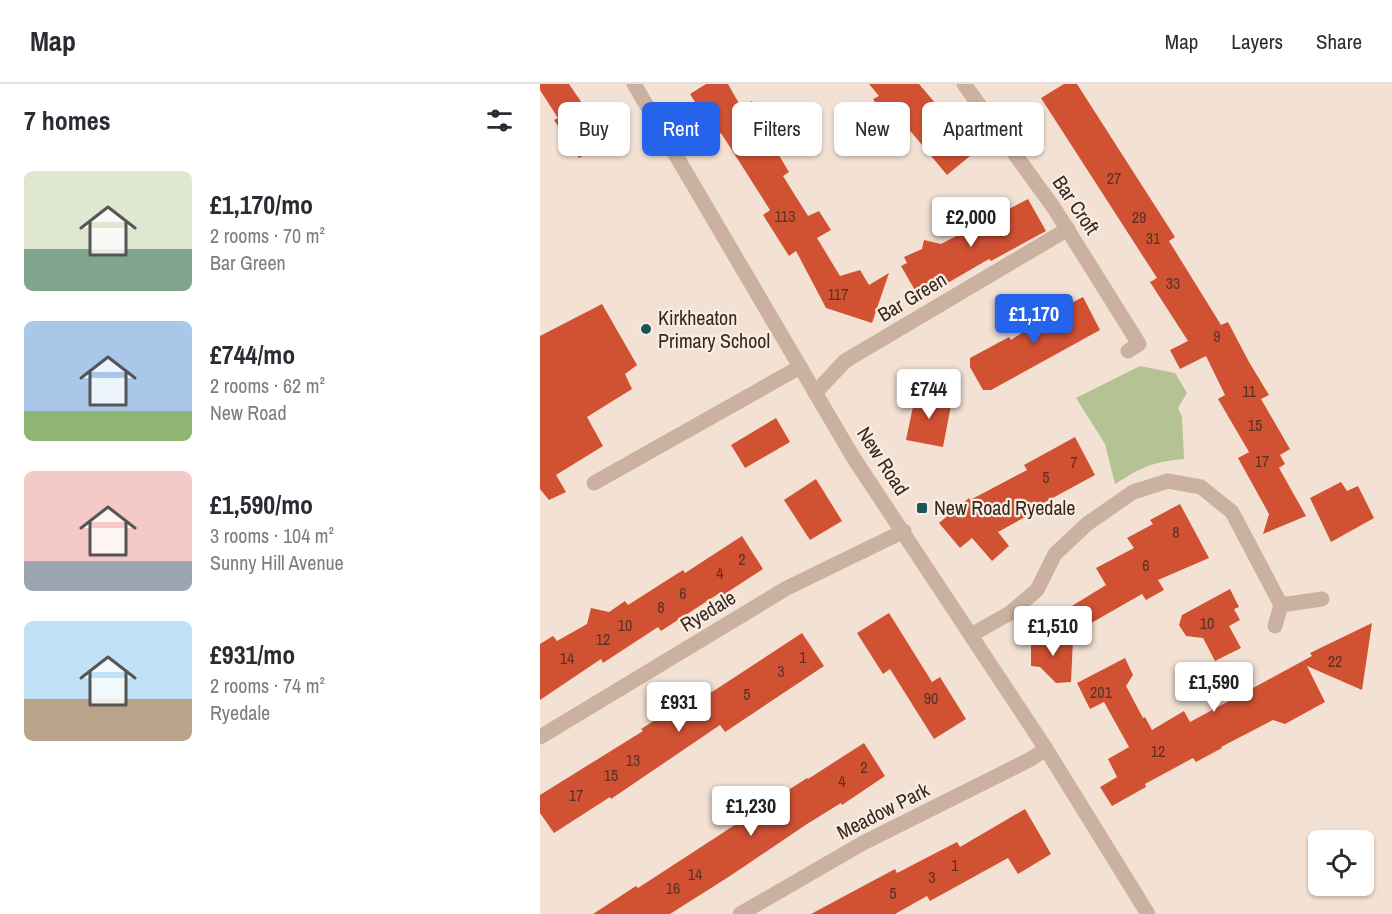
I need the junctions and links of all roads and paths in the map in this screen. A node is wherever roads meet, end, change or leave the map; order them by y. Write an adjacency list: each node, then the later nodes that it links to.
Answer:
1 (634, 84): 5 (street, New Road)
2 (964, 84): 3 (street, Bar Croft)
3 (1068, 229): 4 (street, Bar Croft); 6 (street, Bar Green)
4 (1128, 351)
5 (800, 367): 6 (street, New Road); 7 (street)
6 (815, 393): 8 (street, New Road)
7 (594, 483)
8 (904, 531): 12 (street, New Road); 13 (street, Ryedale)
9 (1322, 599): 10 (street)
10 (1281, 605): 11 (street); 12 (street)
11 (1275, 626)
12 (971, 635): 14 (street, New Road)
13 (540, 737)
14 (1046, 748): 15 (street, Meadow Park); 16 (street, New Road)
15 (740, 914)
16 (1148, 914)

